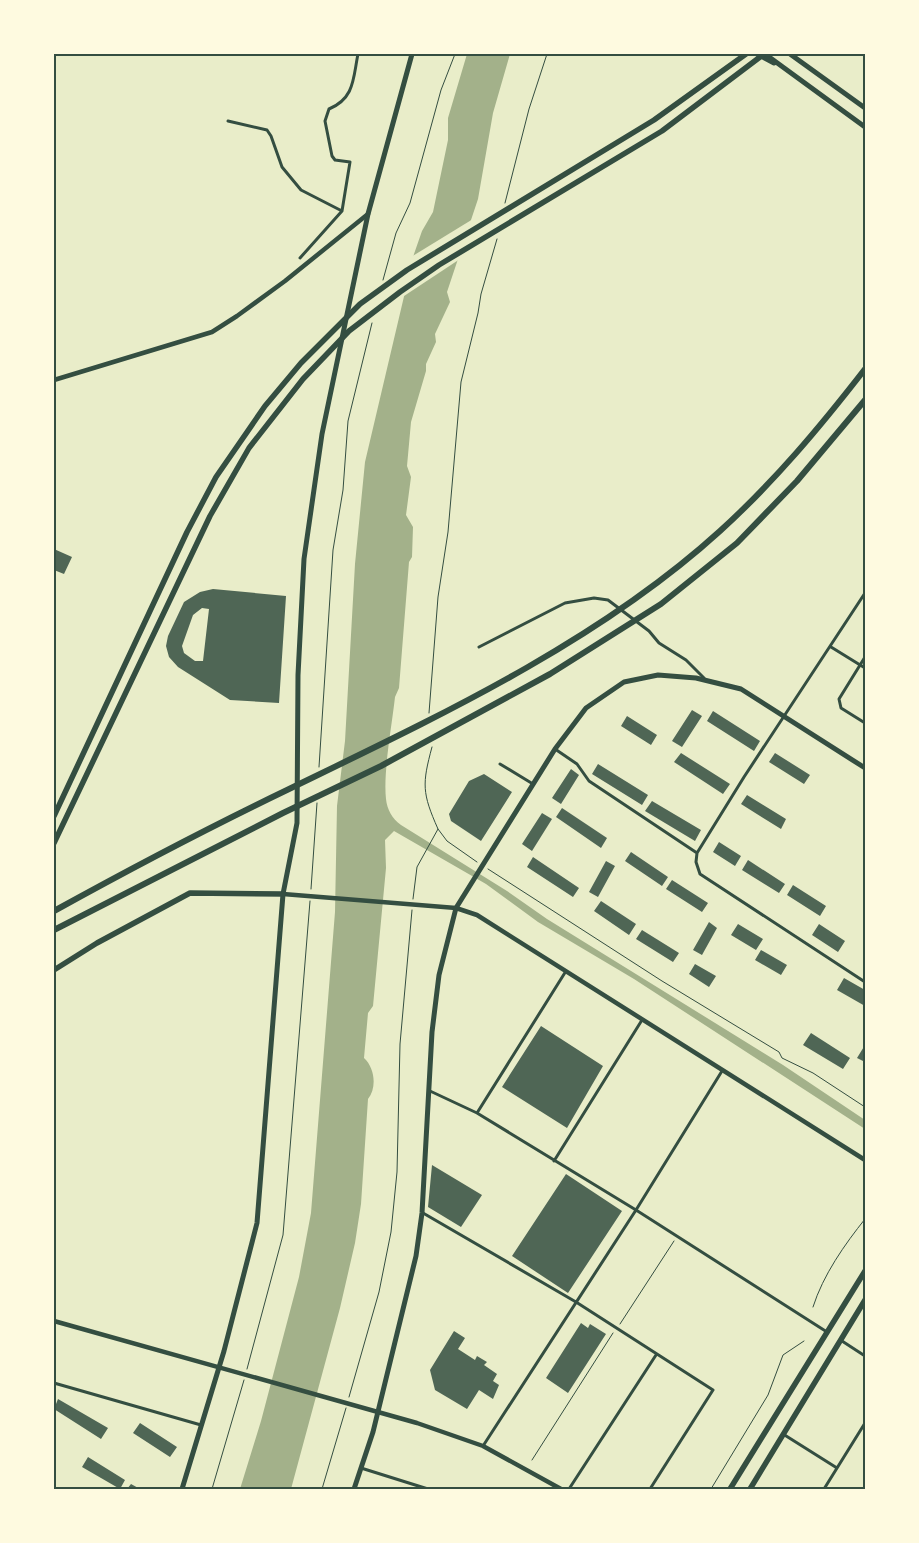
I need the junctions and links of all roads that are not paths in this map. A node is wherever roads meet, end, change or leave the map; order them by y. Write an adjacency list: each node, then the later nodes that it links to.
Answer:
1 (358, 54): 11 (street)
2 (412, 54): 12 (main road)
3 (746, 54): 30 (main road)
4 (757, 54): 7 (main road)
5 (765, 54): 7 (main road); 31 (main road)
6 (790, 54): 8 (main road)
7 (791, 72): 10 (main road)
8 (865, 108)
9 (228, 122): 11 (street)
10 (865, 127)
11 (342, 212): 13 (street)
12 (368, 214): 15 (street); 33 (main road)
13 (300, 258)
14 (865, 369): 35 (highway)
15 (54, 380)
16 (865, 400): 36 (highway)
17 (865, 593): 19 (street)
18 (479, 647): 23 (street)
19 (831, 647): 21 (street); 24 (street)
20 (865, 657): 21 (street)
21 (860, 665): 22 (street); 25 (street)
22 (865, 668)
23 (706, 681): 24 (main road); 26 (main road)
24 (784, 717): 28 (main road); 32 (street)
25 (865, 723)
26 (555, 749): 29 (main road); 32 (street)
27 (500, 764): 29 (street)
28 (865, 768)
29 (533, 784): 34 (main road)
30 (54, 816)
31 (54, 843)
32 (697, 853): 39 (street)
33 (283, 894): 34 (street); 37 (main road); 56 (main road)
34 (456, 908): 38 (street); 42 (main road)
35 (54, 911)
36 (54, 930)
37 (54, 970)
38 (566, 970): 40 (street); 43 (street)
39 (865, 982)
40 (642, 1020): 41 (street); 45 (street)
41 (722, 1071): 44 (street); 46 (street)
42 (430, 1091): 43 (street); 47 (main road)
43 (477, 1113): 45 (street)
44 (865, 1160)
45 (554, 1161): 46 (street)
46 (636, 1210): 50 (street); 52 (street)
47 (422, 1212): 50 (street); 58 (main road)
48 (865, 1271): 52 (main road)
49 (865, 1300): 53 (main road)
50 (576, 1302): 54 (street); 62 (street)
51 (54, 1321): 56 (street)
52 (828, 1332): 71 (main road)
53 (842, 1341): 55 (street); 61 (main road)
54 (656, 1355): 69 (street); 70 (street)
55 (865, 1356)
56 (219, 1368): 58 (street); 60 (main road)
57 (54, 1383): 60 (street)
58 (377, 1412): 62 (street); 63 (main road)
59 (865, 1423): 64 (street)
60 (201, 1425): 65 (main road)
61 (783, 1434): 64 (street); 72 (main road)
62 (483, 1446): 68 (street)
63 (361, 1468): 66 (main road); 67 (street)
64 (837, 1468): 73 (street)
65 (182, 1489)
66 (354, 1489)
67 (428, 1489)
68 (561, 1489)
69 (569, 1489)
70 (650, 1489)
71 (730, 1489)
72 (750, 1489)
73 (824, 1489)

